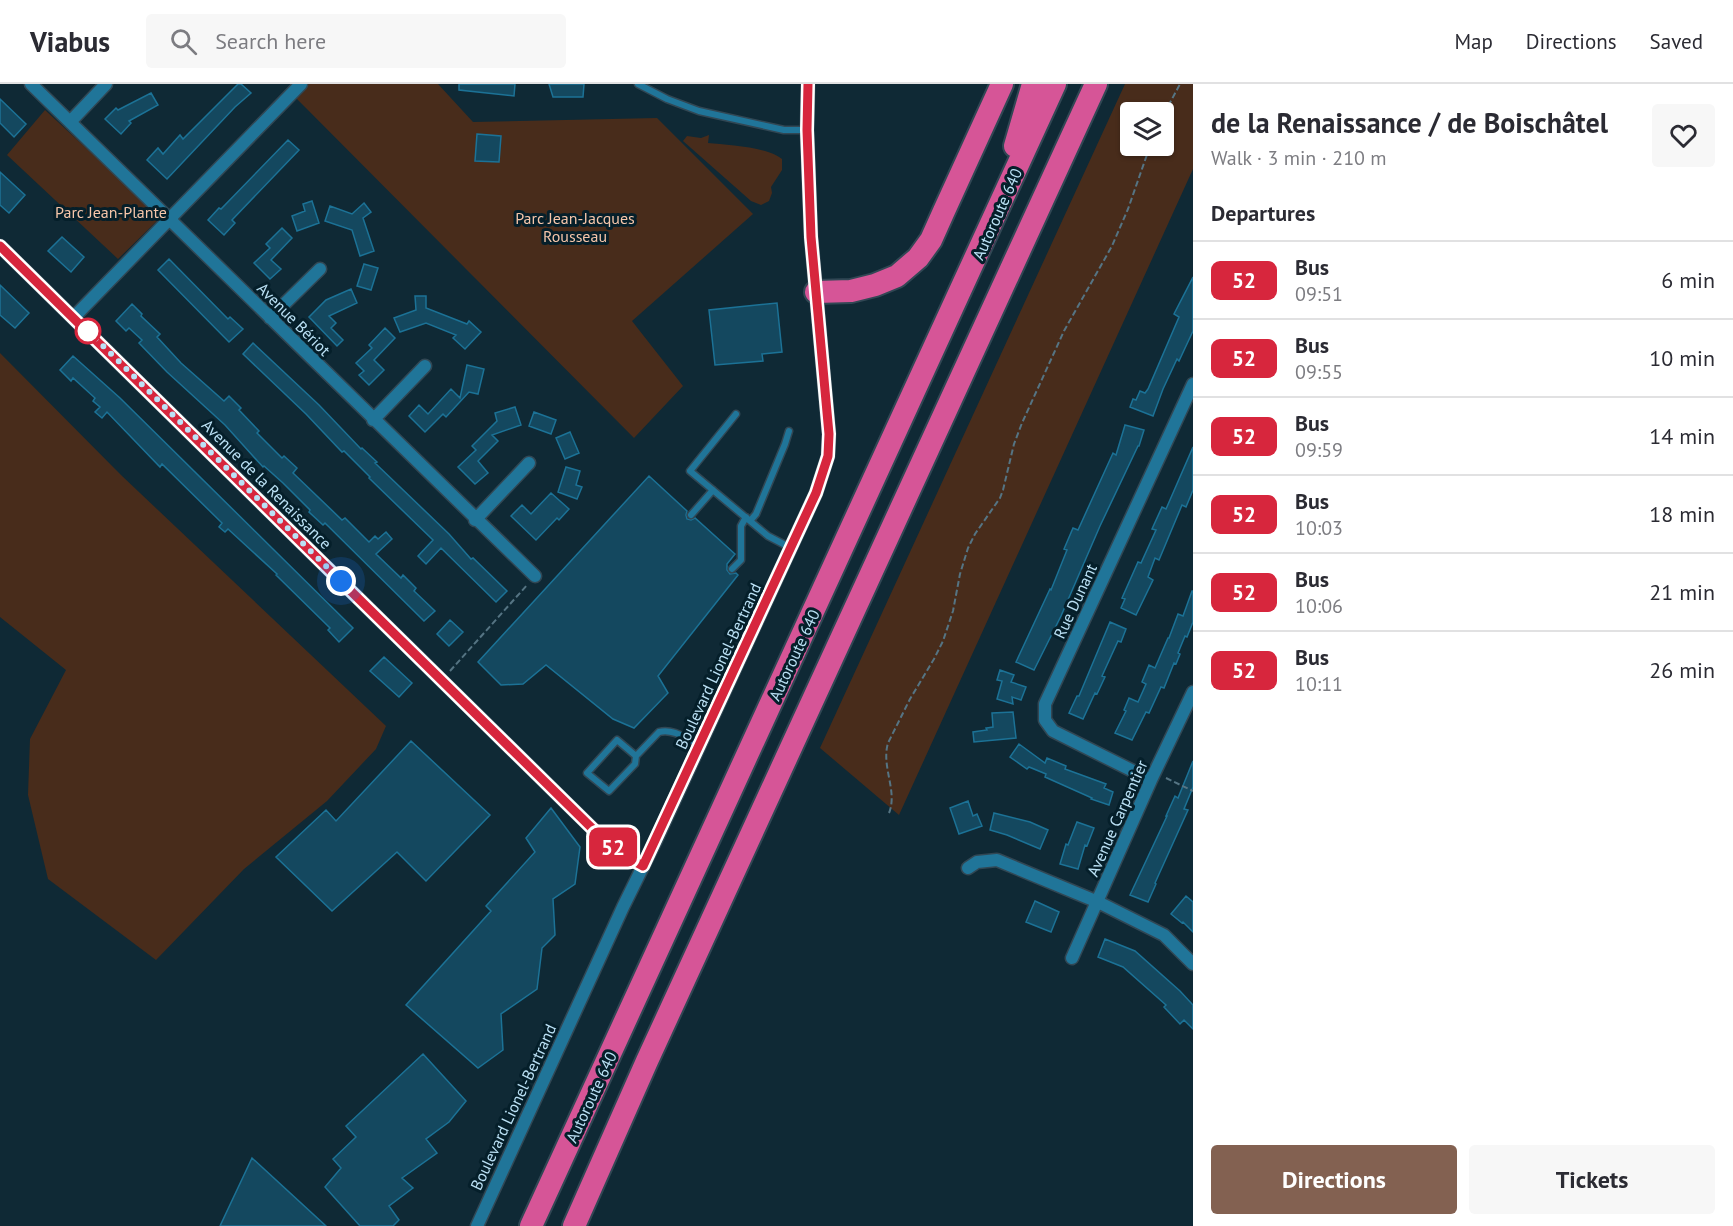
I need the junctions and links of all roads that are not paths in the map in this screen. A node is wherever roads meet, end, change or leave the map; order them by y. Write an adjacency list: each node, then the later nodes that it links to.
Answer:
1 (31, 84): 10 (street, Avenue Bériot)
2 (106, 84): 10 (street)
3 (301, 84): 13 (street)
4 (638, 84): 11 (lane)
5 (808, 84): 11 (street, Boulevard Lionel-Bertrand)
6 (1002, 84): 16 (highway)
7 (1033, 84): 12 (highway)
8 (1055, 84): 12 (highway, Autoroute 640)
9 (1096, 84): 43 (highway)
10 (70, 122): 13 (street, Avenue Bériot)
11 (807, 130): 16 (street, Boulevard Lionel-Bertrand)
12 (995, 217): 42 (highway, Autoroute 640)
13 (169, 219): 17 (street); 18 (street, Avenue Bériot)
14 (0, 246): 17 (street, Avenue de la Renaissance)
15 (320, 269): 18 (street)
16 (816, 292): 29 (street, Boulevard Lionel-Bertrand)
17 (74, 317): 36 (street, Avenue de la Renaissance)
18 (270, 318): 22 (street, Avenue Bériot)
19 (424, 366): 22 (street)
20 (1193, 384): 35 (street, Rue Dunant)
21 (736, 414): 25 (lane)
22 (373, 420): 28 (street, Avenue Bériot)
23 (789, 431): 27 (lane)
24 (530, 463): 28 (street)
25 (712, 490): 26 (lane); 27 (lane)
26 (691, 514)
27 (748, 519): 29 (lane); 30 (lane)
28 (475, 520): 31 (street, Avenue Bériot)
29 (790, 548): 33 (street, Boulevard Lionel-Bertrand)
30 (732, 569)
31 (535, 576)
32 (1193, 692): 35 (street, Avenue Carpentier)
33 (700, 744): 34 (lane); 36 (street, Boulevard Lionel-Bertrand)
34 (636, 756): 34 (lane)
35 (1153, 776): 38 (street, Avenue Carpentier)
36 (643, 866): 41 (street, Boulevard Lionel-Bertrand)
37 (968, 868): 38 (street)
38 (1098, 902): 39 (street, Avenue Carpentier); 40 (street)
39 (1072, 958)
40 (1193, 964)
41 (477, 1226)
42 (531, 1226)
43 (574, 1226)

